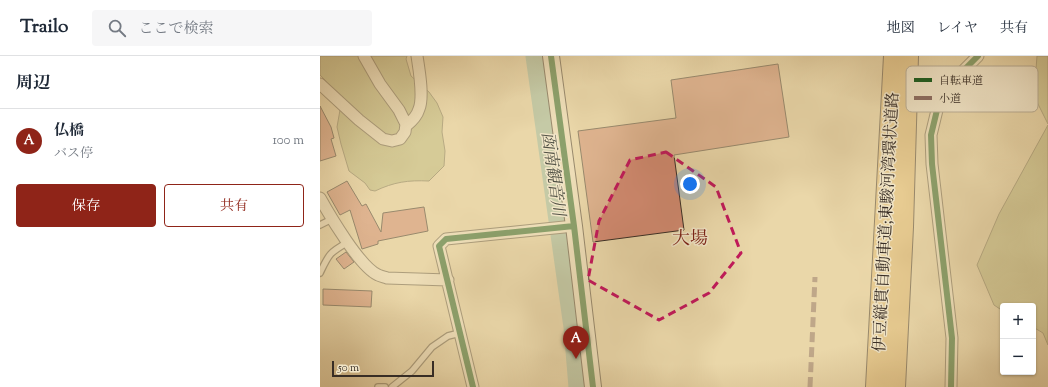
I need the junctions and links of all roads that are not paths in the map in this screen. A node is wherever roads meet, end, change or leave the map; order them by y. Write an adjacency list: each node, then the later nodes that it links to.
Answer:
1 (364, 56): 12 (street)
2 (418, 56): 12 (street)
3 (551, 56): 16 (street)
4 (894, 56): 17 (highway, 伊豆縦貫自動車道;東駿河湾環状道路)
5 (908, 56): 7 (highway, 伊豆縦貫自動車道;東駿河湾環状道路)
6 (978, 56): 8 (street)
7 (907, 66)
8 (968, 66)
9 (906, 81): 17 (highway, 伊豆縦貫自動車道;東駿河湾環状道路)
10 (320, 84): 12 (street)
11 (937, 112): 29 (street)
12 (406, 126)
13 (320, 198): 14 (street)
14 (332, 219): 15 (lane); 18 (street)
15 (320, 225)
16 (574, 226): 20 (street); 26 (street)
17 (894, 228): 27 (highway, 伊豆縦貫自動車道;東駿河湾環状道路); 28 (highway, 伊豆縦貫自動車道;東駿河湾環状道路)
18 (348, 242): 19 (lane); 20 (street)
19 (320, 273)
20 (448, 280): 21 (street)
21 (460, 333): 24 (lane); 25 (street)
22 (378, 387): 23 (lane)
23 (385, 387)
24 (392, 387)
25 (473, 387)
26 (593, 387)
27 (876, 387)
28 (895, 387)
29 (951, 387)

